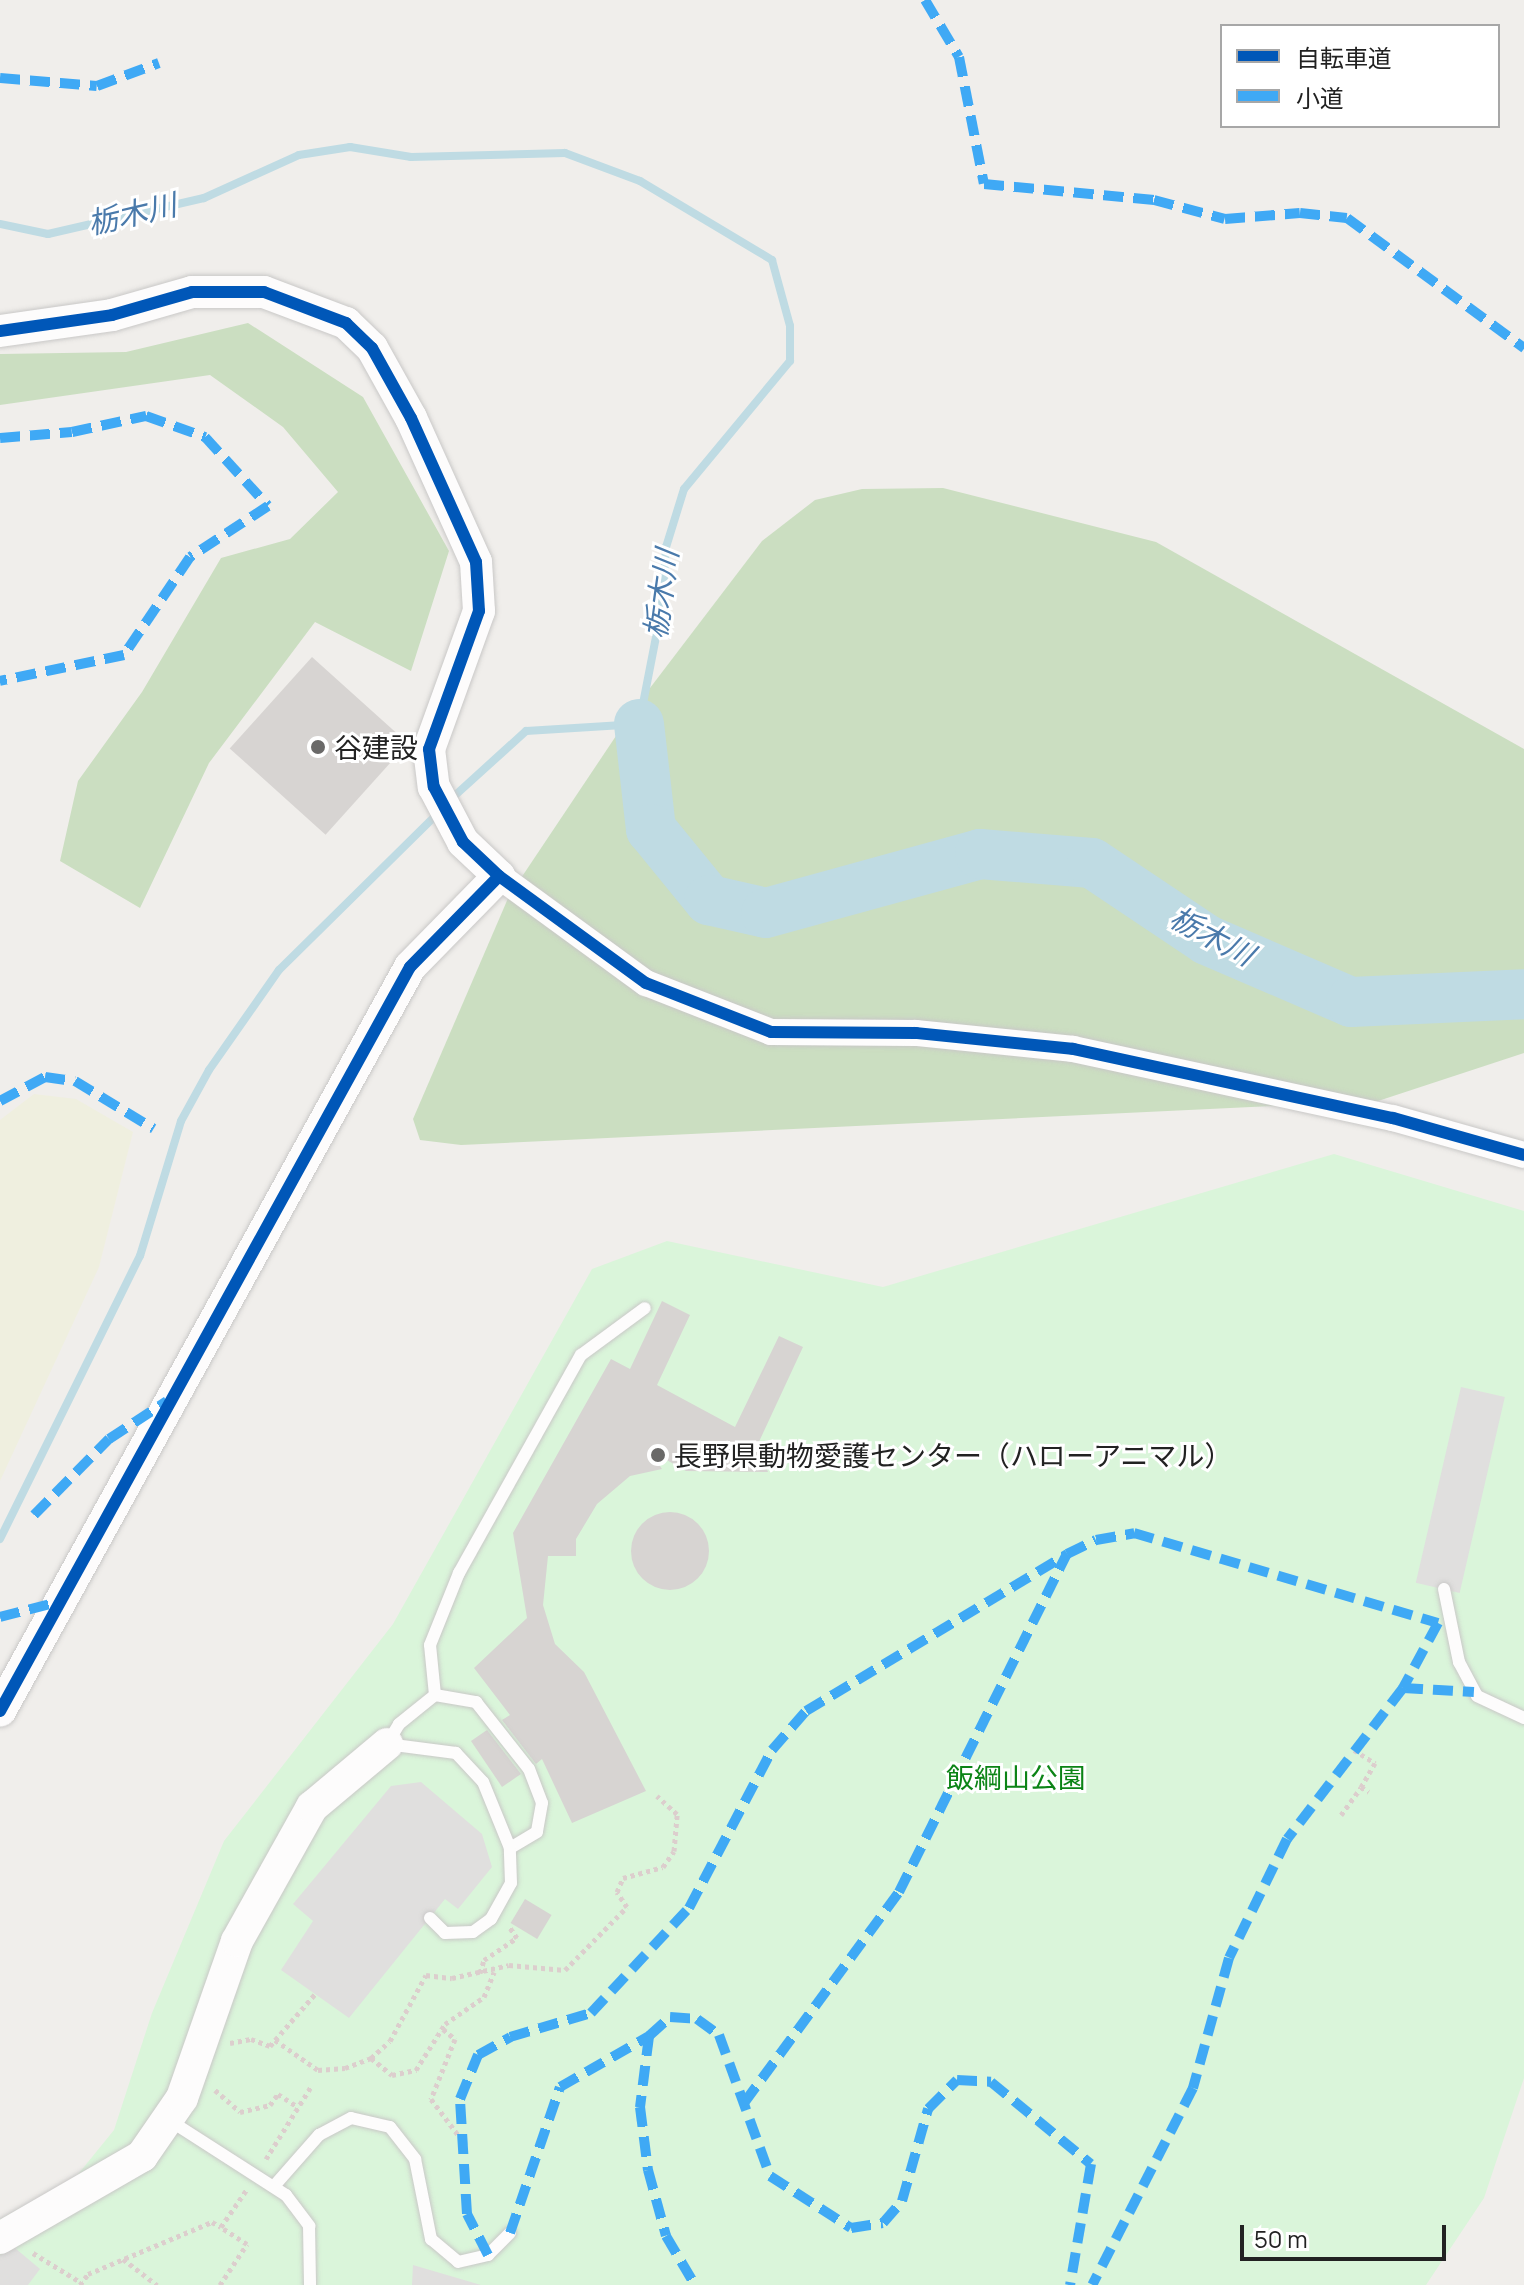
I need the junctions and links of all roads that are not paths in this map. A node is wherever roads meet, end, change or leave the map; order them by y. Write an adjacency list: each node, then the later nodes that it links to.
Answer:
1 (0, 331): 2 (street)
2 (499, 876): 3 (street); 7 (street)
3 (1524, 1155)
4 (645, 1308): 6 (lane)
5 (1444, 1589): 8 (lane)
6 (435, 1695): 9 (lane); 10 (lane)
7 (0, 1711)
8 (1524, 1718)
9 (387, 1744): 10 (lane); 12 (street)
10 (510, 1848): 11 (lane)
11 (430, 1918)
12 (169, 2120): 13 (lane); 15 (street)
13 (275, 2185): 14 (lane); 16 (lane)
14 (510, 2233)
15 (0, 2238)
16 (310, 2285)

